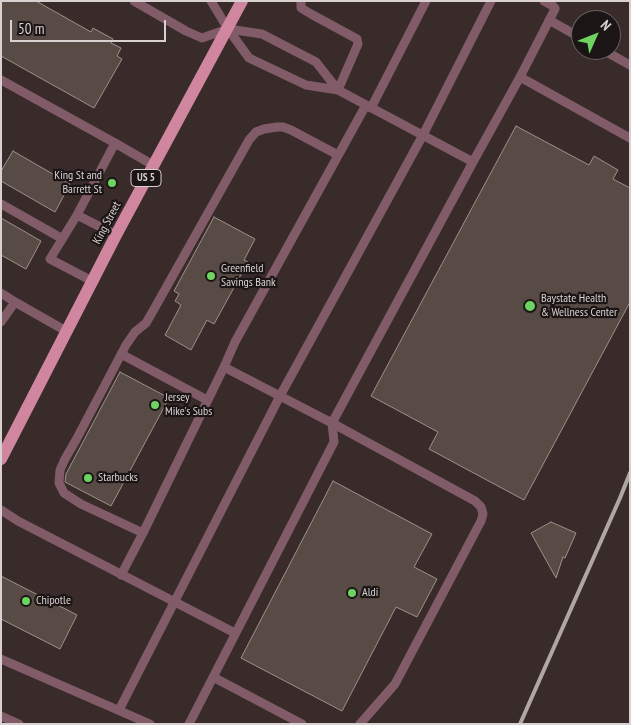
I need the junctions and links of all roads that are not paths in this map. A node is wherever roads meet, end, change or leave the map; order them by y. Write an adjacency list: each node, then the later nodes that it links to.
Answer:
1 (134, 1): 9 (lane)
2 (211, 1): 9 (lane)
3 (242, 1): 9 (main road, King Street / US 5)
4 (301, 1): 13 (lane)
5 (426, 1): 14 (lane)
6 (491, 1): 15 (lane)
7 (544, 1): 8 (lane)
8 (550, 20): 10 (lane); 11 (lane)
9 (228, 29): 13 (lane); 13 (lane); 20 (main road, King Street / US 5)
10 (571, 32)
11 (520, 77): 16 (lane); 19 (lane)
12 (1, 80): 17 (lane)
13 (338, 90): 14 (lane)
14 (368, 107): 15 (lane); 18 (lane)
15 (423, 135): 19 (lane); 32 (lane)
16 (630, 138)
17 (115, 143): 20 (lane); 22 (lane)
18 (338, 155): 30 (lane); 31 (lane)
19 (473, 162): 34 (lane)
20 (153, 165): 23 (main road, King Street / US 5)
21 (1, 204): 24 (lane)
22 (76, 215): 23 (lane); 24 (lane)
23 (116, 235): 25 (main road, King Street / US 5)
24 (61, 238): 25 (lane)
25 (92, 281): 29 (main road, King Street / US 5)
26 (1, 293): 27 (lane)
27 (15, 302): 28 (lane); 29 (lane)
28 (1, 322)
29 (66, 332): 35 (main road, King Street / US 5)
30 (121, 354): 33 (lane); 37 (lane)
31 (224, 367): 32 (lane); 33 (lane)
32 (280, 396): 34 (lane); 39 (lane)
33 (207, 400): 37 (lane)
34 (332, 423): 40 (lane); 49 (lane)
35 (1, 459)
36 (1, 510): 38 (lane)
37 (143, 533): 38 (lane)
38 (121, 575): 39 (lane)
39 (175, 603): 40 (lane); 43 (lane)
40 (235, 634): 42 (lane)
41 (1, 659): 43 (lane)
42 (213, 677): 47 (lane); 48 (lane)
43 (119, 710): 46 (lane)
44 (1, 716): 45 (lane)
45 (19, 724)
46 (150, 724)
47 (189, 724)
48 (302, 724)
49 (360, 724)

